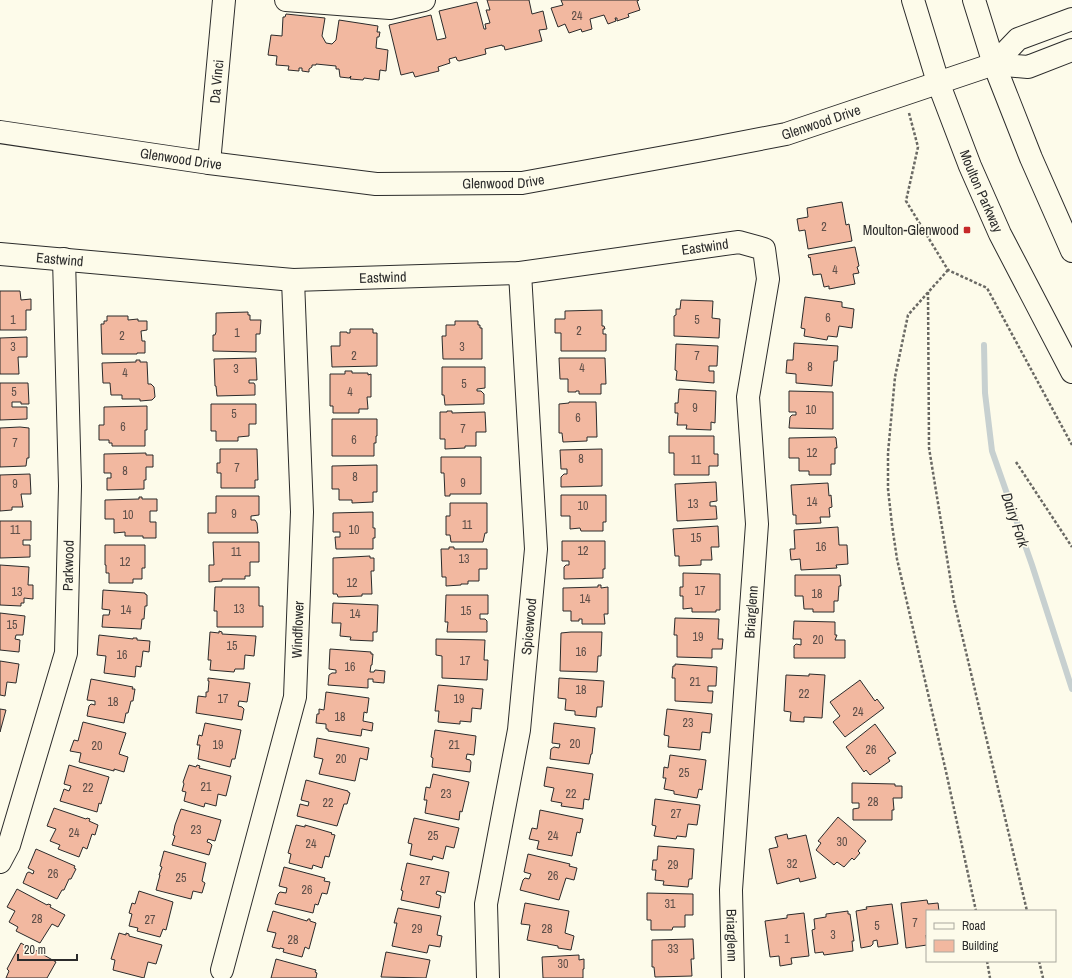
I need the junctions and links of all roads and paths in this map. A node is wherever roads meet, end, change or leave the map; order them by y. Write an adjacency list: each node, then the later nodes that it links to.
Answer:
1 (224, 0): 12 (street, Da Vinci)
2 (286, 0): 3 (street)
3 (424, 0)
4 (913, 0): 9 (street, Moulton Parkway)
5 (974, 0): 8 (street)
6 (1072, 19): 8 (street)
7 (1072, 50): 8 (street)
8 (994, 64): 9 (street, Glenwood Drive); 14 (street)
9 (938, 82): 10 (street, Glenwood Drive); 21 (street, Moulton Parkway)
10 (904, 94): 12 (street, Glenwood Drive); 17 (path)
11 (0, 132): 12 (street, Glenwood Drive)
12 (209, 162)
13 (764, 249): 18 (street, Eastwind); 32 (street, Briarglenn)
14 (1072, 251)
15 (0, 254): 16 (street, Eastwind)
16 (64, 259): 19 (street, Eastwind); 25 (street, Parkwood)
17 (948, 270): 20 (path); 22 (path)
18 (520, 273): 19 (street, Eastwind); 31 (street, Spicewood)
19 (293, 280): 30 (street, Windflower)
20 (928, 292): 26 (path); 27 (path)
21 (1072, 372)
22 (1072, 445)
23 (1016, 462): 24 (path)
24 (1072, 547)
25 (0, 862)
26 (976, 910)
27 (1027, 910)
28 (986, 962): 33 (path)
29 (1039, 962): 34 (path)
30 (222, 970)
31 (488, 978)
32 (733, 978)
33 (990, 978)
34 (1043, 978)

